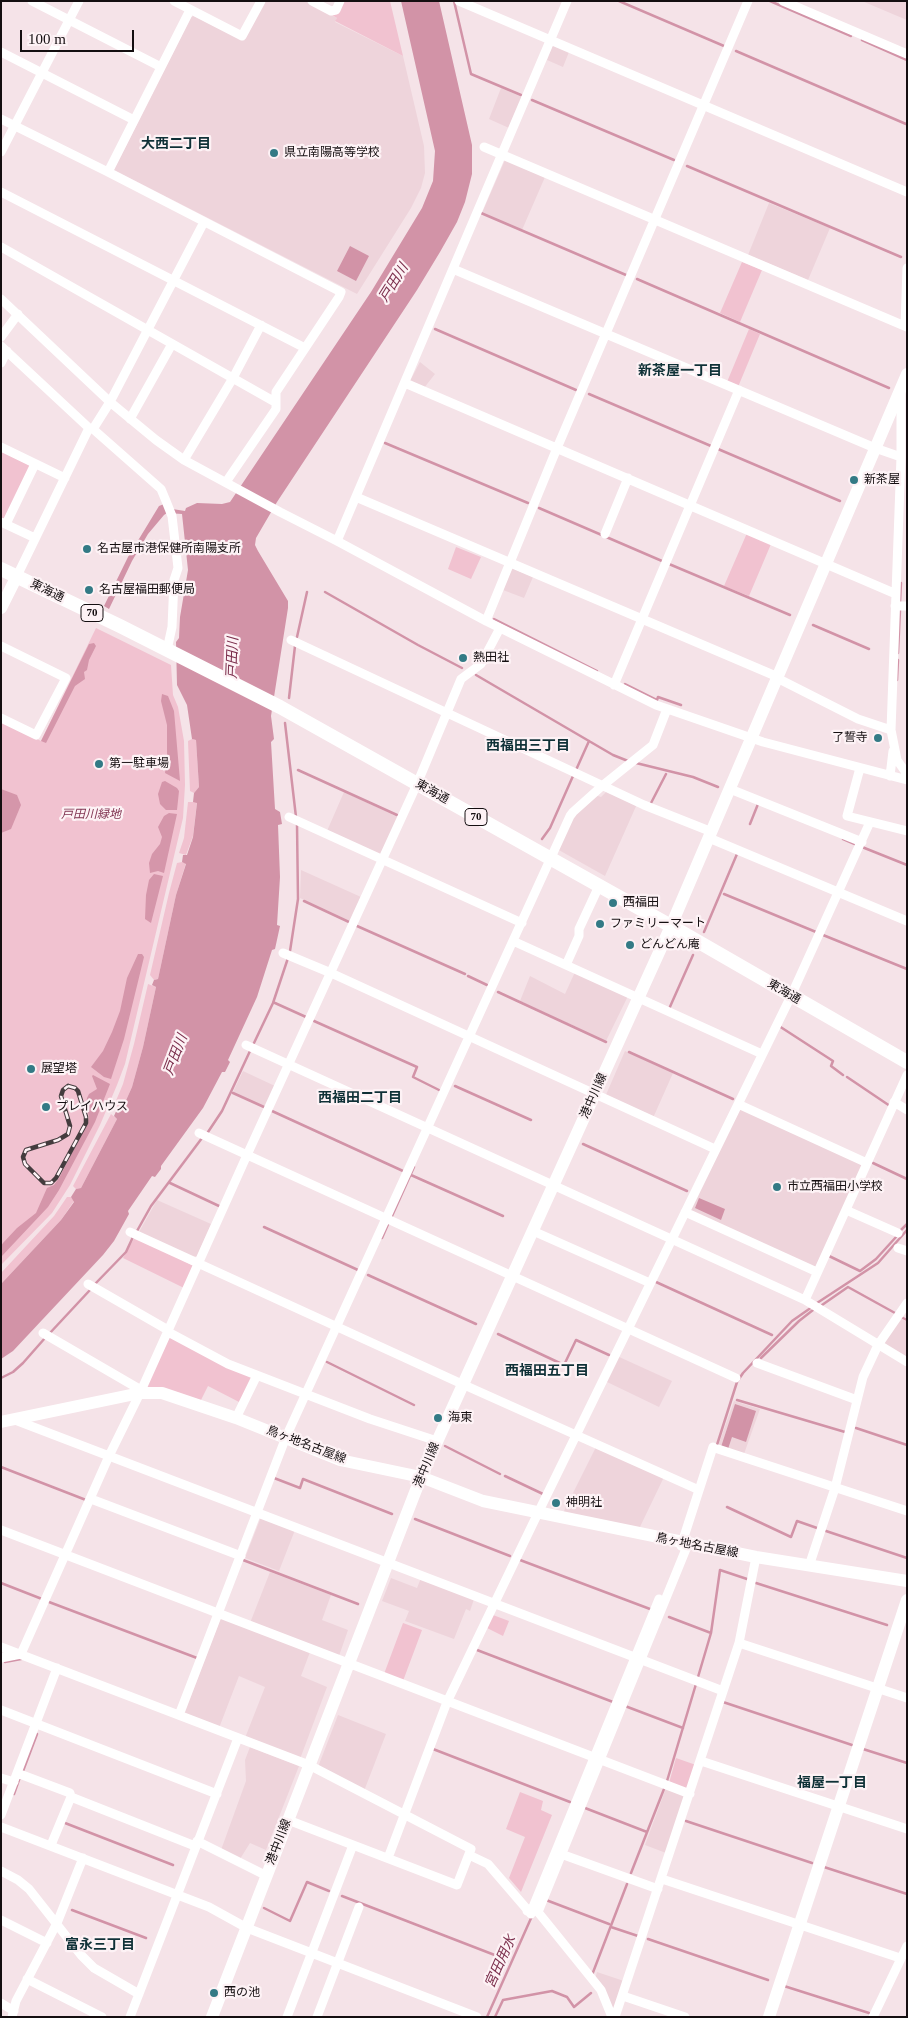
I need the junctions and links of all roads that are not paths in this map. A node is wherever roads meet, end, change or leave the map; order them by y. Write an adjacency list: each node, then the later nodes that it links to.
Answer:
1 (32, 1): 12 (street)
2 (79, 1): 12 (street)
3 (174, 1): 11 (street)
4 (261, 1): 11 (street)
5 (312, 1): 6 (street)
6 (340, 1)
7 (460, 1): 13 (street)
8 (567, 1): 13 (street)
9 (748, 1): 18 (street)
10 (784, 1): 15 (street)
11 (190, 10): 16 (street)
12 (69, 21): 16 (street); 17 (street)
13 (551, 40): 18 (street); 24 (street)
14 (1, 52): 17 (street)
15 (907, 54)
16 (161, 67): 20 (street)
17 (42, 73): 20 (street); 21 (street)
18 (704, 106): 27 (street); 28 (street)
19 (1, 119): 21 (street)
20 (134, 120): 25 (street)
21 (15, 126): 23 (street); 25 (street)
22 (484, 147): 24 (street)
23 (1, 152)
24 (502, 154): 28 (street); 31 (street)
25 (108, 172): 29 (street)
26 (1, 192): 33 (street)
27 (907, 192)
28 (655, 220): 37 (street); 39 (street)
29 (204, 222): 33 (street); 42 (street)
30 (1, 247): 38 (street)
31 (453, 268): 39 (street); 47 (street)
32 (907, 268): 37 (street)
33 (174, 280): 36 (street); 38 (street)
34 (1, 299): 35 (street)
35 (18, 314): 40 (street); 50 (street)
36 (260, 325): 42 (street); 46 (street)
37 (906, 327)
38 (148, 330): 41 (street); 50 (street)
39 (606, 334): 49 (street); 55 (street)
40 (1, 337)
41 (172, 344): 46 (street); 52 (street)
42 (305, 348): 51 (street)
43 (4, 349): 44 (street); 53 (street)
44 (1, 363)
45 (907, 374): 48 (main road, 港中川線)
46 (233, 378): 51 (street); 58 (street)
47 (405, 383): 55 (street); 64 (street)
48 (901, 388): 56 (main road, 港中川線); 57 (street)
49 (739, 390): 56 (street); 65 (street)
50 (110, 402): 52 (street); 53 (street)
51 (275, 402): 63 (street)
52 (130, 419): 58 (street)
53 (91, 428): 61 (street); 83 (street)
54 (1, 447): 59 (street)
55 (557, 448): 62 (street); 70 (street)
56 (875, 448): 57 (street); 71 (main road, 港中川線)
57 (901, 457): 60 (street)
58 (184, 460): 63 (street)
59 (35, 464): 61 (street); 66 (street)
60 (903, 476): 74 (street)
61 (65, 478): 68 (street)
62 (628, 478): 65 (street); 67 (street)
63 (226, 482): 69 (street)
64 (356, 497): 69 (street); 70 (street)
65 (690, 505): 71 (street); 78 (street)
66 (3, 522): 68 (street)
67 (605, 534)
68 (35, 538): 73 (street)
69 (337, 541): 79 (street)
70 (510, 562): 78 (street); 79 (street)
71 (826, 563): 74 (street); 84 (main road, 港中川線)
72 (1, 569): 73 (main road, 東海通 / 70)
73 (17, 576): 77 (main road); 83 (main road, 東海通 / 70)
74 (896, 594): 75 (street)
75 (895, 606): 76 (street); 89 (street)
76 (907, 606)
77 (1, 608)
78 (642, 619): 84 (street); 85 (street)
79 (486, 622): 80 (street)
80 (500, 628): 85 (street); 87 (street)
81 (291, 640): 87 (street)
82 (1, 646): 88 (street)
83 (167, 650): 96 (main road, 東海通 / 70)
84 (777, 677): 89 (street); 90 (main road, 港中川線)
85 (614, 684): 86 (street)
86 (667, 709): 90 (street); 97 (street)
87 (447, 713): 96 (street); 97 (street)
88 (1, 718)
89 (891, 730): 91 (street)
90 (752, 738): 92 (street); 98 (main road, 港中川線)
91 (893, 748): 93 (street); 94 (street)
92 (860, 768): 94 (street); 100 (street)
93 (907, 774)
94 (890, 776): 95 (street)
95 (907, 780)
96 (417, 784): 104 (main road, 東海通 / 70); 105 (street)
97 (602, 786): 102 (street); 104 (street)
98 (730, 789): 102 (main road, 港中川線); 103 (street)
99 (289, 818): 105 (street)
100 (870, 822): 101 (street); 103 (street)
101 (907, 831)
102 (710, 835): 107 (street); 110 (main road, 港中川線)
103 (860, 845): 107 (street)
104 (550, 859): 106 (main road, 東海通 / 70); 109 (street)
105 (382, 860): 109 (street); 114 (street)
106 (599, 886): 110 (main road, 東海通 / 70); 113 (street)
107 (838, 892): 108 (street); 115 (street)
108 (907, 921)
109 (522, 923): 111 (street)
110 (671, 926): 115 (main road, 東海通 / 70); 116 (main road, 港中川線)
111 (513, 941): 113 (street); 117 (street)
112 (283, 953): 114 (street)
113 (566, 965): 116 (street)
114 (331, 973): 117 (street); 121 (street)
115 (791, 996): 119 (street); 120 (main road, 東海通 / 70)
116 (638, 998): 119 (street); 123 (main road, 港中川線)
117 (469, 1036): 123 (street); 127 (street)
118 (246, 1045): 121 (street)
119 (762, 1054): 125 (street)
120 (907, 1062)
121 (289, 1064): 127 (street); 130 (street)
122 (907, 1075): 124 (street)
123 (595, 1095): 129 (street); 132 (main road, 港中川線)
124 (894, 1102): 126 (street); 131 (street)
125 (738, 1104): 129 (street); 131 (street)
126 (907, 1110)
127 (428, 1128): 132 (street); 135 (street)
128 (199, 1133): 130 (street)
129 (715, 1149): 134 (street)
130 (247, 1155): 135 (street); 140 (street)
131 (867, 1163): 133 (street)
132 (554, 1185): 136 (main road, 港中川線); 139 (street)
133 (846, 1210): 138 (street); 141 (street)
134 (685, 1212): 139 (street); 141 (street)
135 (387, 1218): 142 (street); 147 (street)
136 (533, 1231): 142 (main road, 港中川線); 143 (street)
137 (130, 1232): 140 (street)
138 (898, 1233)
139 (672, 1239): 143 (street); 145 (street)
140 (199, 1263): 147 (street); 149 (street)
141 (817, 1272): 145 (street)
142 (513, 1276): 148 (street); 156 (main road, 港中川線)
143 (650, 1283): 148 (street)
144 (88, 1284): 149 (street)
145 (804, 1300): 151 (street)
146 (907, 1303): 151 (street)
147 (337, 1326): 156 (street); 158 (street)
148 (628, 1328): 155 (street); 163 (street)
149 (168, 1330): 154 (street); 157 (street)
150 (43, 1333): 157 (street)
151 (878, 1345): 152 (street); 159 (street)
152 (907, 1362)
153 (757, 1363): 159 (street)
154 (257, 1375): 158 (street); 160 (street)
155 (736, 1378)
156 (462, 1384): 163 (street); 165 (main road, 港中川線)
157 (141, 1392): 160 (main road, 鳥ヶ地名古屋線); 161 (main road, 鳥ヶ地名古屋線); 166 (street)
158 (306, 1394): 164 (street); 165 (street)
159 (857, 1400): 168 (street)
160 (236, 1418): 164 (main road, 鳥ヶ地名古屋線)
161 (15, 1420): 162 (main road, 鳥ヶ地名古屋線); 166 (street)
162 (1, 1422)
163 (576, 1435): 169 (street); 173 (street)
164 (286, 1438): 167 (main road, 鳥ヶ地名古屋線); 172 (street)
165 (437, 1441): 167 (main road, 港中川線)
166 (109, 1456): 170 (street); 172 (street)
167 (421, 1477): 173 (main road, 鳥ヶ地名古屋線); 179 (main road, 港中川線)
168 (835, 1488): 169 (street); 171 (street); 180 (street)
169 (699, 1490): 175 (street)
170 (91, 1499): 176 (street); 177 (street)
171 (907, 1511)
172 (258, 1512): 177 (street); 179 (street)
173 (538, 1513): 175 (main road, 鳥ヶ地名古屋線); 183 (street)
174 (1, 1530): 176 (street)
175 (685, 1543): 178 (main road, 鳥ヶ地名古屋線); 189 (street)
176 (66, 1555): 184 (street); 187 (street)
177 (240, 1556): 184 (street)
178 (756, 1557): 180 (main road, 鳥ヶ地名古屋線); 185 (street)
179 (388, 1562): 183 (street); 190 (main road, 港中川線)
180 (809, 1566): 181 (main road, 鳥ヶ地名古屋線)
181 (907, 1581)
182 (907, 1600): 192 (main road)
183 (495, 1603): 189 (street); 195 (street)
184 (218, 1614): 190 (street); 197 (street)
185 (739, 1643): 192 (street); 193 (street)
186 (1, 1647): 187 (street)
187 (21, 1654): 188 (street); 191 (street)
188 (1, 1658)
189 (638, 1658): 193 (street); 200 (street)
190 (348, 1664): 195 (street); 202 (main road, 港中川線)
191 (57, 1668): 197 (street); 198 (street)
192 (878, 1688): 194 (street); 208 (main road)
193 (723, 1691): 201 (street)
194 (907, 1698)
195 (447, 1702): 200 (street); 210 (street)
196 (1, 1710): 198 (street)
197 (179, 1715): 199 (street)
198 (35, 1724): 204 (street); 205 (street)
199 (238, 1738): 202 (street); 205 (street)
200 (596, 1759): 206 (street); 218 (street); 227 (street)
201 (701, 1761): 206 (street); 208 (street)
202 (309, 1765): 210 (street); 211 (main road, 港中川線)
203 (1, 1778): 204 (street)
204 (15, 1778): 207 (street); 209 (street)
205 (216, 1794): 214 (street)
206 (690, 1794): 223 (street)
207 (71, 1797): 214 (street); 215 (street)
208 (838, 1806): 213 (street); 230 (main road)
209 (1, 1815)
210 (404, 1815): 217 (street); 220 (street)
211 (288, 1820): 216 (street); 222 (main road, 港中川線)
212 (1, 1827): 215 (street)
213 (907, 1829)
214 (196, 1843): 222 (street); 225 (street)
215 (51, 1845): 219 (street)
216 (353, 1845): 220 (street); 234 (street)
217 (470, 1852): 220 (street); 227 (street)
218 (561, 1854): 224 (street); 227 (street)
219 (83, 1858): 225 (street); 229 (street)
220 (388, 1858)
221 (1, 1871): 229 (street)
222 (267, 1876): 231 (main road, 港中川線)
223 (662, 1879): 224 (street); 230 (street)
224 (658, 1889): 239 (street)
225 (178, 1894): 231 (street); 238 (street)
226 (359, 1907): 236 (street)
227 (532, 1910): 248 (street)
228 (1, 1920): 232 (street)
229 (57, 1923): 232 (street); 238 (street)
230 (799, 1924): 235 (street); 250 (main road)
231 (247, 1928): 234 (street); 244 (main road, 港中川線)
232 (47, 1943): 237 (street)
233 (907, 1946): 235 (street)
234 (311, 1953): 236 (street); 245 (street)
235 (900, 1958): 251 (street)
236 (338, 1964): 246 (street); 247 (street)
237 (28, 1980): 241 (street); 242 (street)
238 (139, 1994): 243 (street)
239 (623, 1996): 248 (street); 249 (street)
240 (1, 2003): 241 (street)
241 (13, 2014)
242 (102, 2017)
243 (130, 2017)
244 (212, 2017)
245 (287, 2017)
246 (317, 2017)
247 (477, 2017)
248 (614, 2017)
249 (685, 2017)
250 (769, 2017)
251 (873, 2017)

